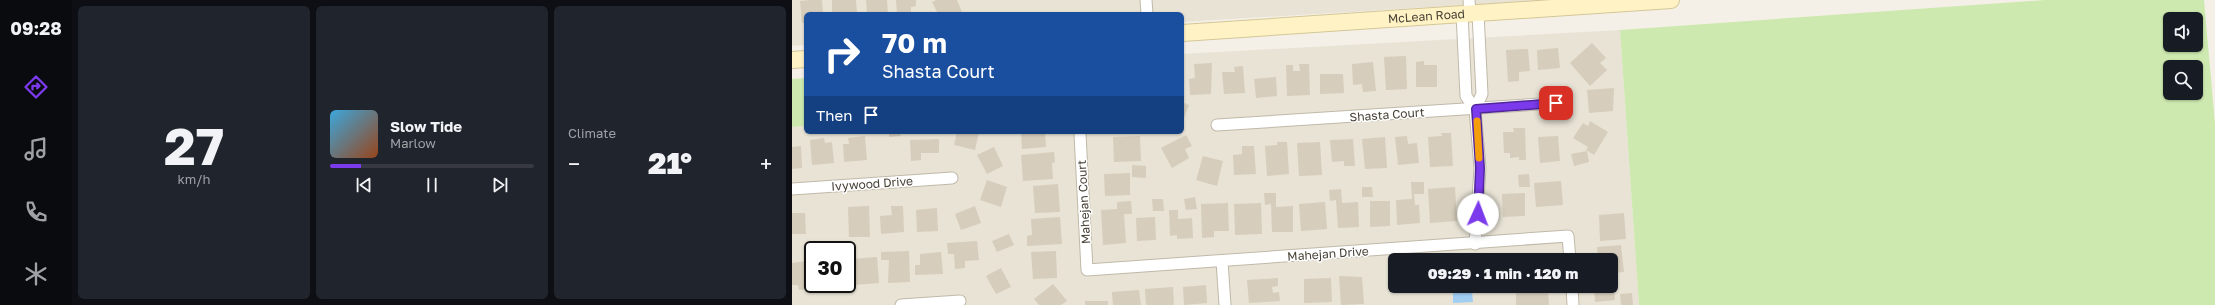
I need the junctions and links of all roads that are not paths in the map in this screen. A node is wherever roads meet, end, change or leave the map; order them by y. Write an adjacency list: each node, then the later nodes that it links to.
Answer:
1 (1146, 0): 4 (street)
2 (1671, 0): 3 (street, McLean Road)
3 (1470, 10): 5 (street, McLean Road); 9 (street); 9 (street)
4 (1147, 12)
5 (1184, 32)
6 (804, 58): 7 (street)
7 (792, 60)
8 (1556, 103): 9 (street, Shasta Court)
9 (1476, 109): 10 (street, Shasta Court); 14 (street)
10 (1217, 125)
11 (1080, 134): 17 (street, Mahejan Court)
12 (952, 178): 13 (street, Ivywood Drive)
13 (792, 189)
14 (1475, 244): 15 (street, Mahejan Drive); 16 (street, Mahejan Drive)
15 (1569, 253)
16 (1222, 261): 17 (street, Mahejan Drive); 21 (street)
17 (1087, 270)
18 (1572, 293): 22 (street)
19 (960, 301): 20 (street)
20 (901, 305)
21 (1225, 305)
22 (1573, 305)

